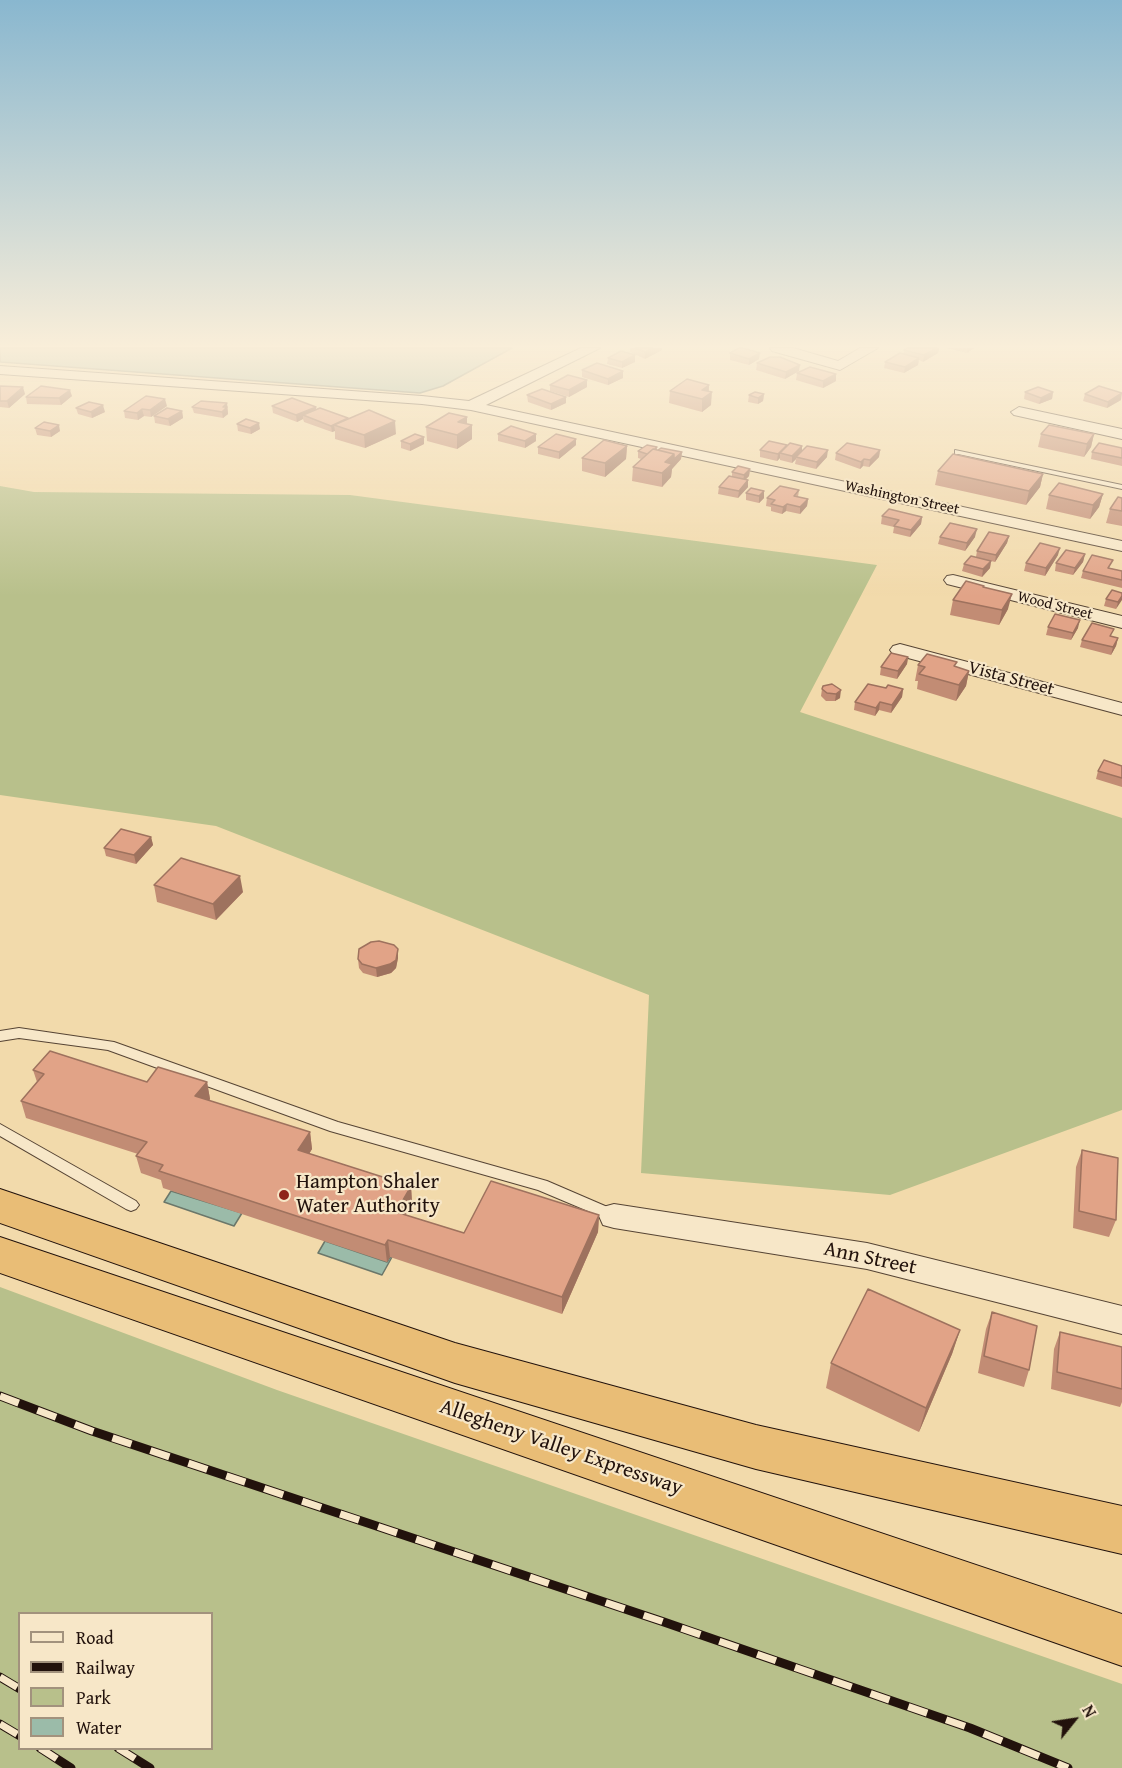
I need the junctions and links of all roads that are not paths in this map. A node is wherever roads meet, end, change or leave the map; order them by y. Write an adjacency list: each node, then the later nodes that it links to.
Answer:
1 (585, 431): 6 (street, Washington Street)
2 (1106, 431): 3 (street)
3 (1122, 434)
4 (958, 452): 5 (lane)
5 (1122, 487)
6 (1122, 546)
7 (953, 580): 8 (street, Wood Street)
8 (1122, 622)
9 (900, 650): 10 (street, Vista Street)
10 (1122, 709)
11 (0, 1035): 15 (lane)
12 (0, 1129): 13 (lane)
13 (131, 1205)
14 (0, 1206): 19 (highway)
15 (614, 1216): 17 (street, Ann Street)
16 (0, 1255): 18 (highway, Allegheny Valley Expressway)
17 (1122, 1320)
18 (755, 1515): 20 (highway); 21 (highway, Allegheny Valley Expressway)
19 (1122, 1530)
20 (1122, 1620)
21 (1122, 1640)

